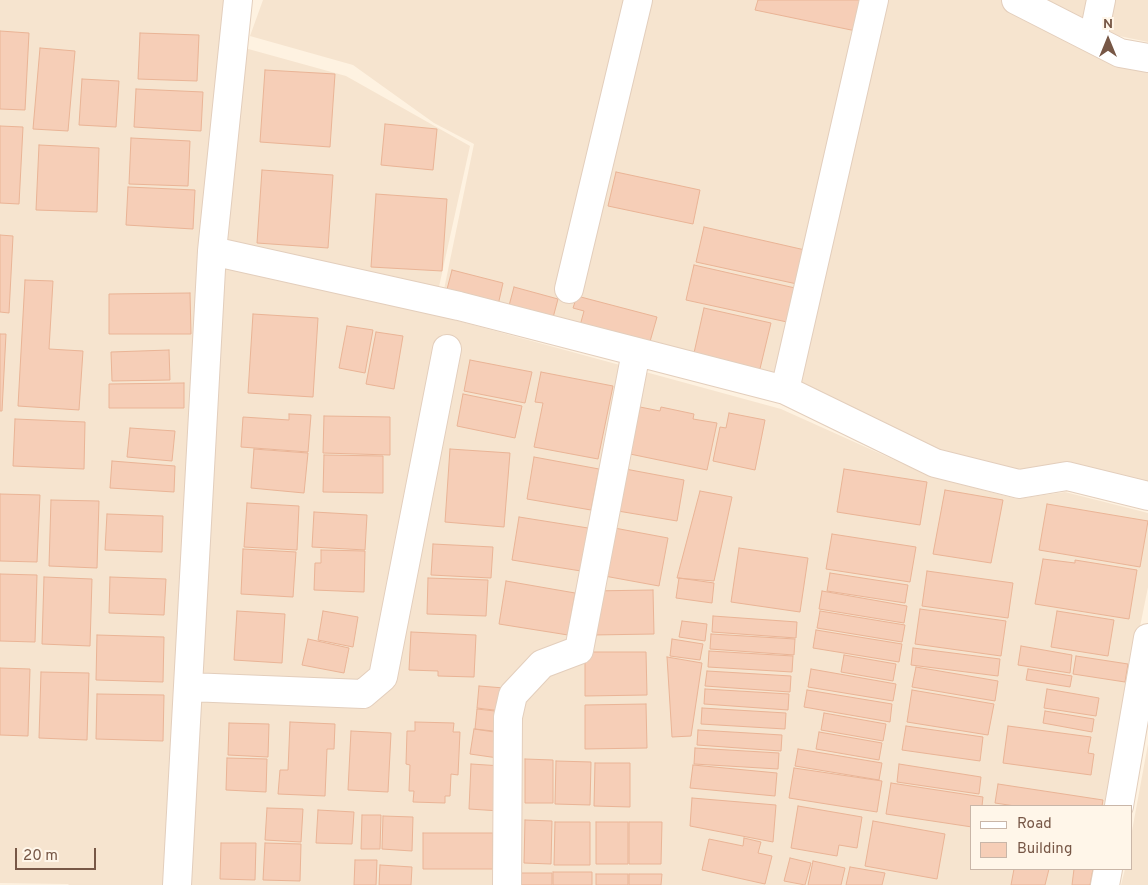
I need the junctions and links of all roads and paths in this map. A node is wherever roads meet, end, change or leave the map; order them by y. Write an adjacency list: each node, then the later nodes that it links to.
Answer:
1 (238, 0): 8 (street)
2 (638, 0): 9 (street)
3 (874, 0): 12 (street)
4 (1016, 0): 6 (street)
5 (1101, 0): 6 (street)
6 (1093, 39): 7 (street)
7 (1148, 58)
8 (212, 251): 11 (street); 15 (street)
9 (569, 289)
10 (447, 349): 15 (street)
11 (636, 352): 12 (street); 19 (street)
12 (785, 390): 13 (street)
13 (1148, 496)
14 (1148, 638): 16 (street)
15 (188, 687): 18 (street)
16 (1119, 805)
17 (1108, 870): 20 (street)
18 (177, 885)
19 (507, 885)
20 (1105, 885)

